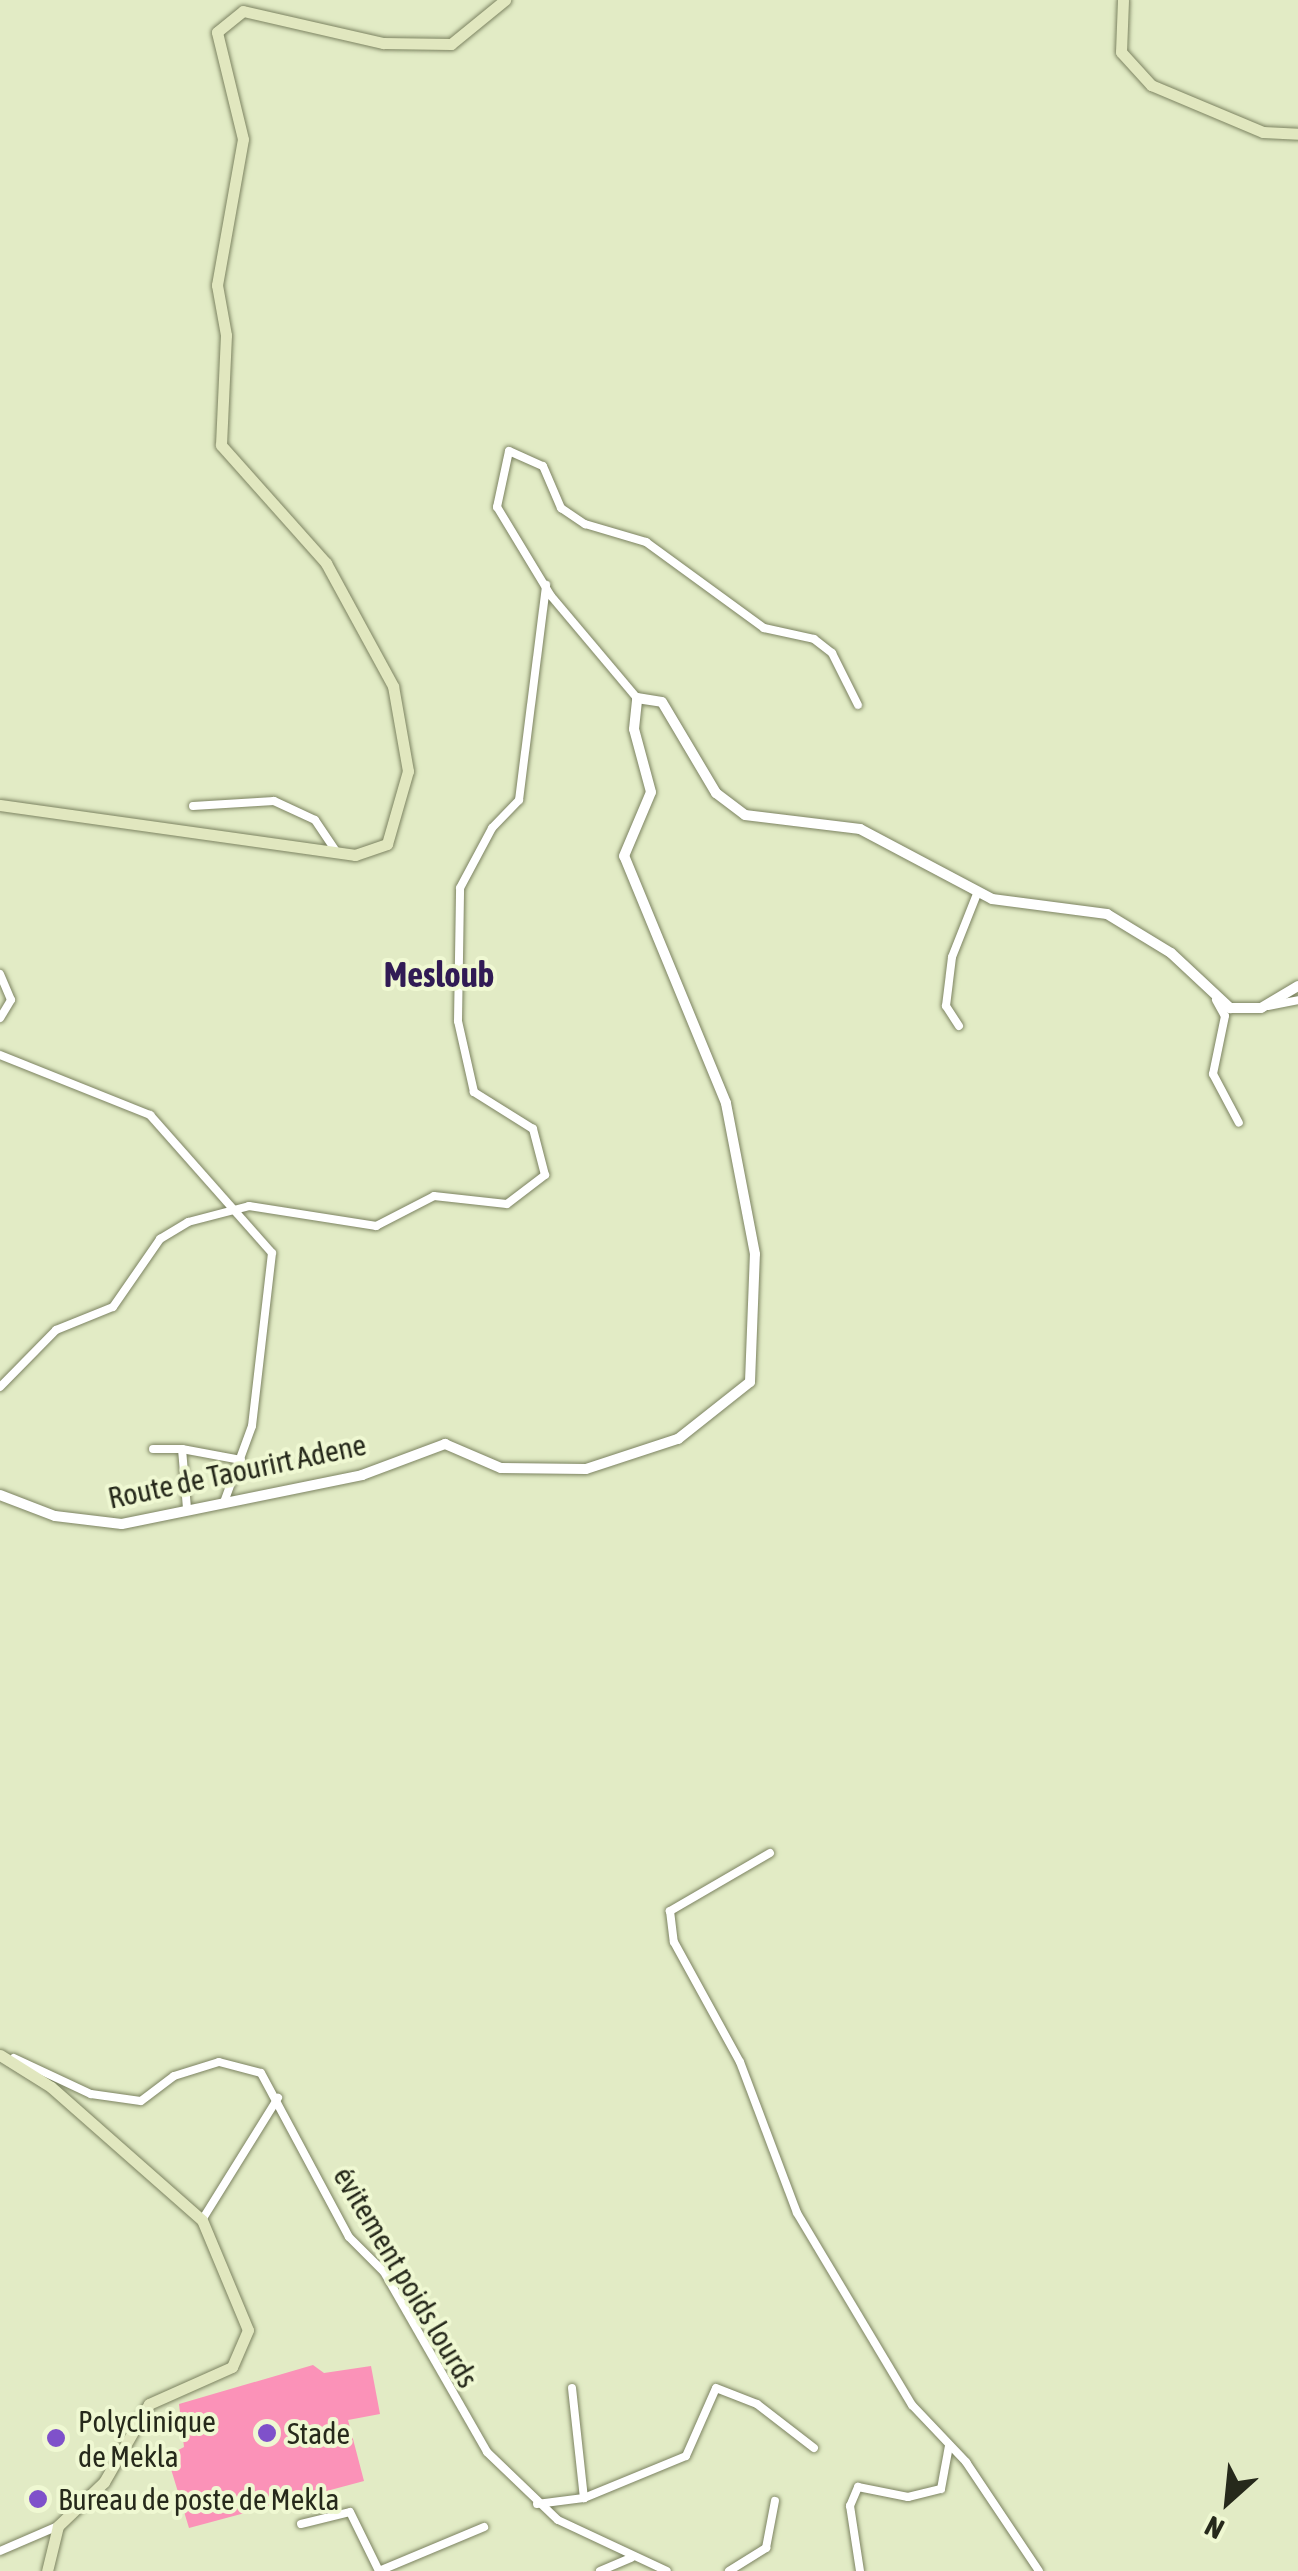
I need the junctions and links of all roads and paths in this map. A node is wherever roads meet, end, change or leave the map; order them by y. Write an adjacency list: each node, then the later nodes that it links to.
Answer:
1 (505, 0): 9 (main road)
2 (1122, 0): 3 (main road)
3 (1298, 134)
4 (546, 585): 5 (street); 6 (street); 20 (street)
5 (637, 698): 10 (street); 26 (street, Route de Taourirt Adene)
6 (858, 705)
7 (0, 805): 9 (main road)
8 (193, 806): 9 (street)
9 (336, 851)
10 (976, 894): 13 (street); 17 (street)
11 (0, 974): 16 (street)
12 (1298, 986): 15 (street)
13 (1216, 1000): 15 (street); 19 (street)
14 (1298, 1000): 15 (street)
15 (1260, 1008)
16 (0, 1018)
17 (959, 1026)
18 (0, 1054): 20 (street)
19 (1239, 1123)
20 (232, 1209): 21 (street); 24 (street)
21 (0, 1387)
22 (182, 1448): 23 (street); 24 (street); 27 (street)
23 (152, 1449)
24 (241, 1460): 26 (street)
25 (0, 1495): 27 (street, Route de Taourirt Adene)
26 (224, 1502): 27 (street, Route de Taourirt Adene)
27 (187, 1508)
28 (770, 1853): 33 (street)
29 (0, 2054): 30 (street, évitement poids lourds); 31 (main road)
30 (278, 2098): 31 (street); 37 (street, évitement poids lourds)
31 (202, 2220): 39 (main road)
32 (572, 2388): 35 (street)
33 (950, 2446): 48 (street); 49 (street)
34 (814, 2448): 35 (street)
35 (584, 2498): 37 (street)
36 (774, 2500): 47 (street)
37 (536, 2504): 42 (street, évitement poids lourds)
38 (301, 2524): 44 (street)
39 (58, 2526): 41 (street); 43 (main road)
40 (484, 2527): 44 (street)
41 (0, 2551)
42 (631, 2558): 45 (street); 46 (street, évitement poids lourds)
43 (48, 2571)
44 (379, 2571)
45 (600, 2571)
46 (667, 2571)
47 (729, 2571)
48 (860, 2571)
49 (1039, 2571)

